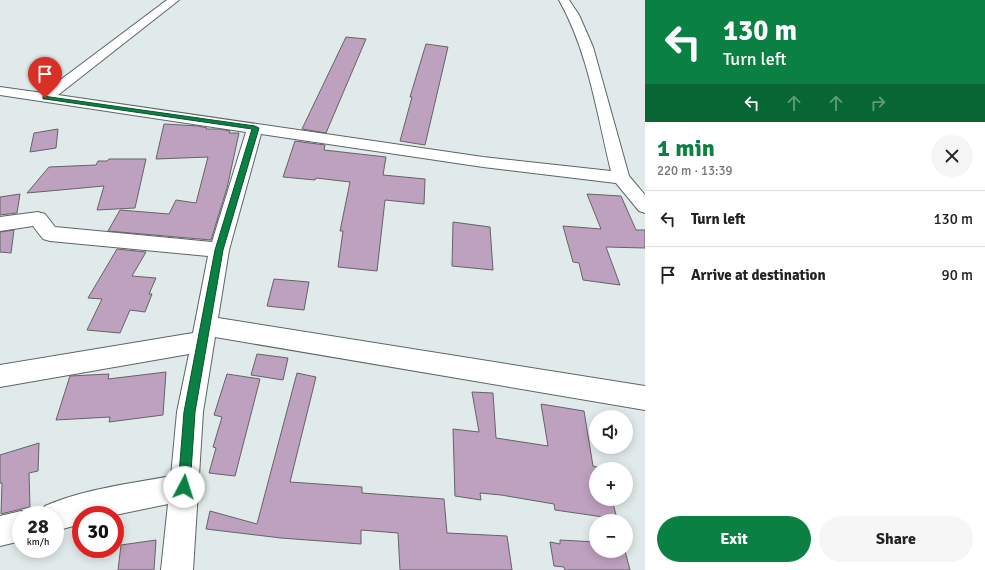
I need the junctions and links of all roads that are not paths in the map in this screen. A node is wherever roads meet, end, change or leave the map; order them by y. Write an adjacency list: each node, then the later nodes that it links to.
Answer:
1 (174, 0): 4 (street)
2 (564, 0): 6 (street)
3 (0, 91): 4 (street)
4 (45, 98): 5 (street)
5 (255, 128): 6 (street); 9 (street)
6 (621, 178): 7 (street)
7 (645, 207)
8 (0, 224): 9 (street)
9 (219, 250): 10 (street)
10 (204, 334): 11 (street); 12 (street); 13 (street)
11 (0, 376)
12 (645, 398)
13 (184, 487): 14 (street); 17 (street)
14 (64, 514)
15 (12, 529): 16 (street)
16 (0, 532)
17 (177, 570)

